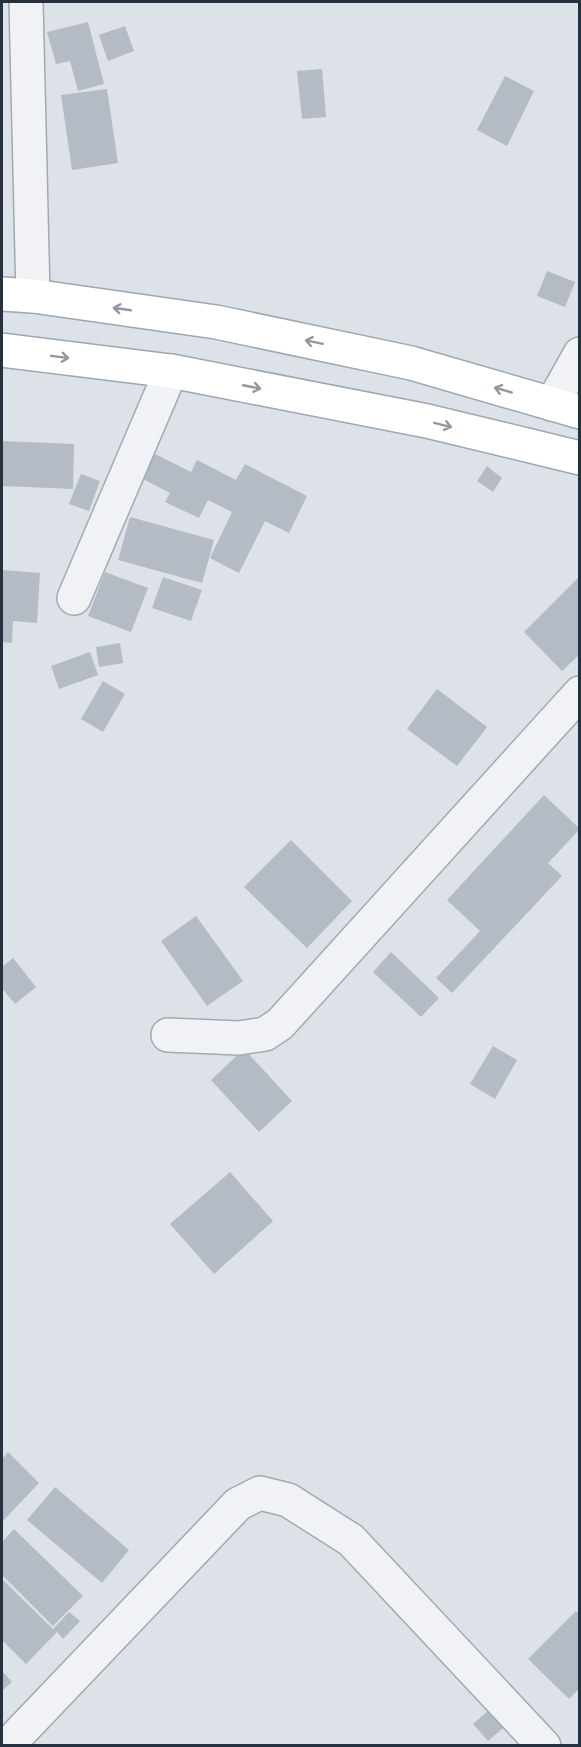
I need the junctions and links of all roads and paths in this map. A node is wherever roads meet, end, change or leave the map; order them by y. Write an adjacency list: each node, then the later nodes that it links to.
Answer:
1 (26, 2): 2 (street)
2 (17, 295): 6 (main road, one-way to 2)
3 (2, 350): 5 (main road, one-way to 5)
4 (579, 354): 6 (street)
5 (171, 370): 7 (main road, one-way to 7); 8 (street)
6 (566, 408)
7 (579, 458)
8 (74, 598)
9 (579, 693): 10 (street)
10 (168, 1035)
11 (7, 1746): 12 (street)
12 (544, 1746)

